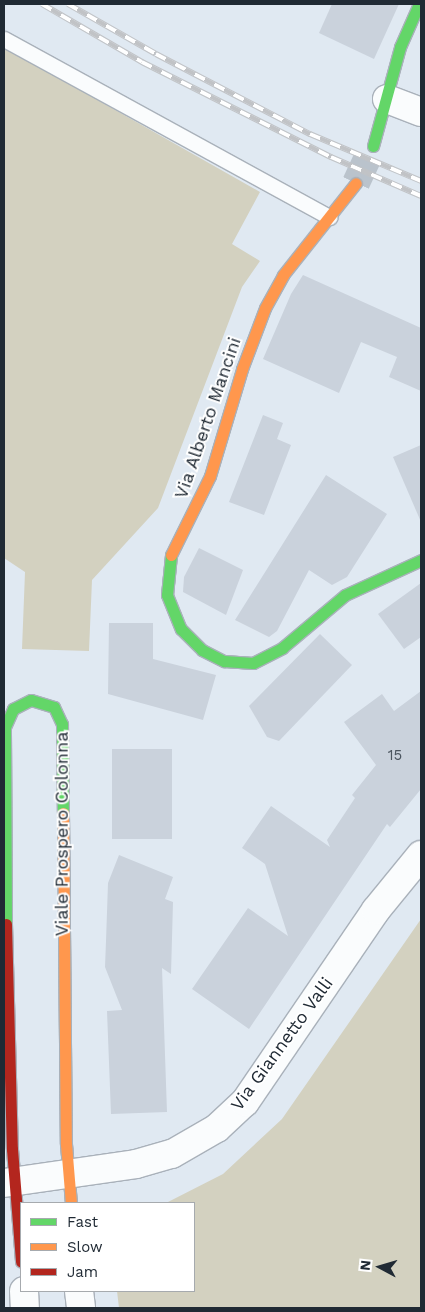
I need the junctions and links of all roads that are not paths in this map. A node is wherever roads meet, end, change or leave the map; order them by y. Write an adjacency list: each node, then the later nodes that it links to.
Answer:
1 (419, 4): 3 (street)
2 (4, 39): 7 (lane)
3 (387, 99): 4 (street); 5 (street)
4 (421, 112)
5 (373, 146)
6 (356, 183): 7 (street, Via Alberto Mancini)
7 (329, 217): 8 (street, Via Alberto Mancini)
8 (421, 560)
9 (421, 855): 10 (street, Via Giannetto Valli)
10 (68, 1176): 11 (street, Via Giannetto Valli); 11 (street, Viale Prospero Colonna); 12 (street, Viale Prospero Colonna)
11 (9, 1182): 13 (street, Viale Prospero Colonna)
12 (71, 1202)
13 (20, 1255)
14 (24, 1292): 16 (street)
15 (79, 1292): 17 (street)
16 (25, 1308)
17 (80, 1308)

